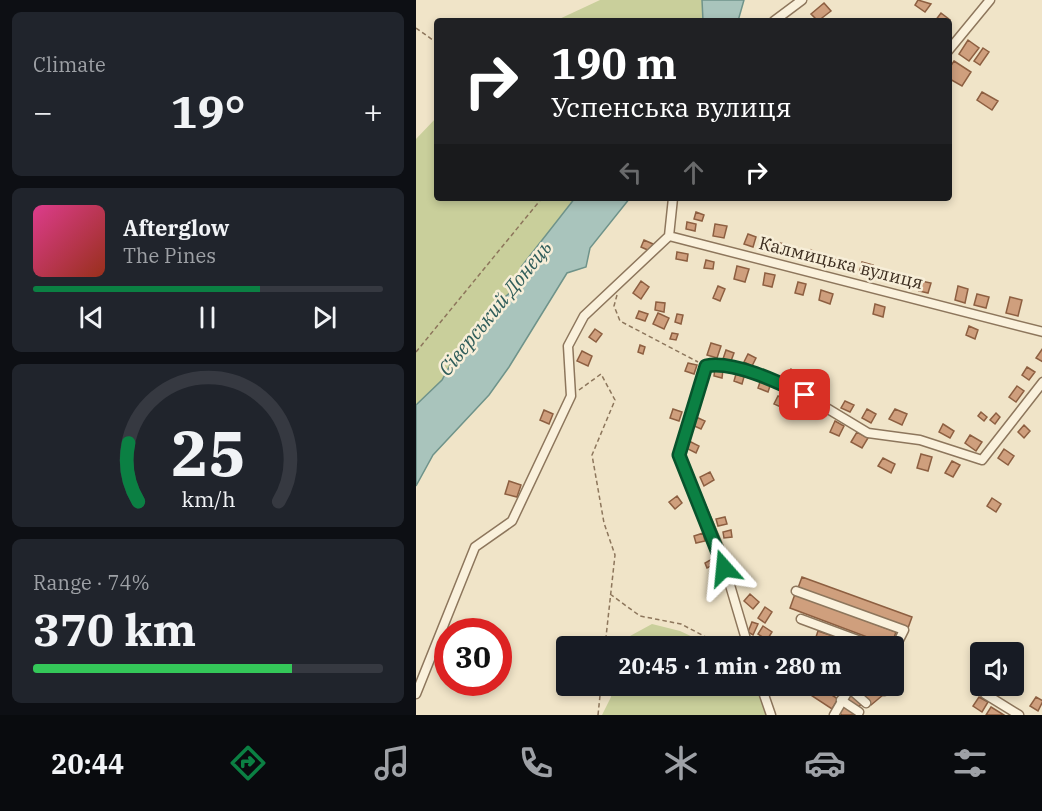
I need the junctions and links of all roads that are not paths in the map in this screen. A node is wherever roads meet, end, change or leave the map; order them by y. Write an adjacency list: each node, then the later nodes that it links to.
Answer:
1 (802, 0): 3 (street)
2 (990, 0): 4 (street)
3 (778, 18)
4 (952, 46)
5 (673, 201): 6 (street)
6 (669, 236): 7 (street, Калмицька вулиця); 14 (street)
7 (1043, 332)
8 (1043, 382): 11 (street)
9 (796, 591): 13 (street)
10 (801, 619): 12 (street)
11 (745, 636)
12 (847, 636)
13 (901, 636)
14 (416, 694)
15 (764, 696): 22 (street)
16 (845, 696): 23 (street)
17 (849, 696): 21 (street)
18 (854, 696): 20 (street)
19 (988, 696): 24 (street)
20 (866, 703)
21 (859, 712)
22 (771, 715)
23 (834, 715)
24 (1019, 715)

